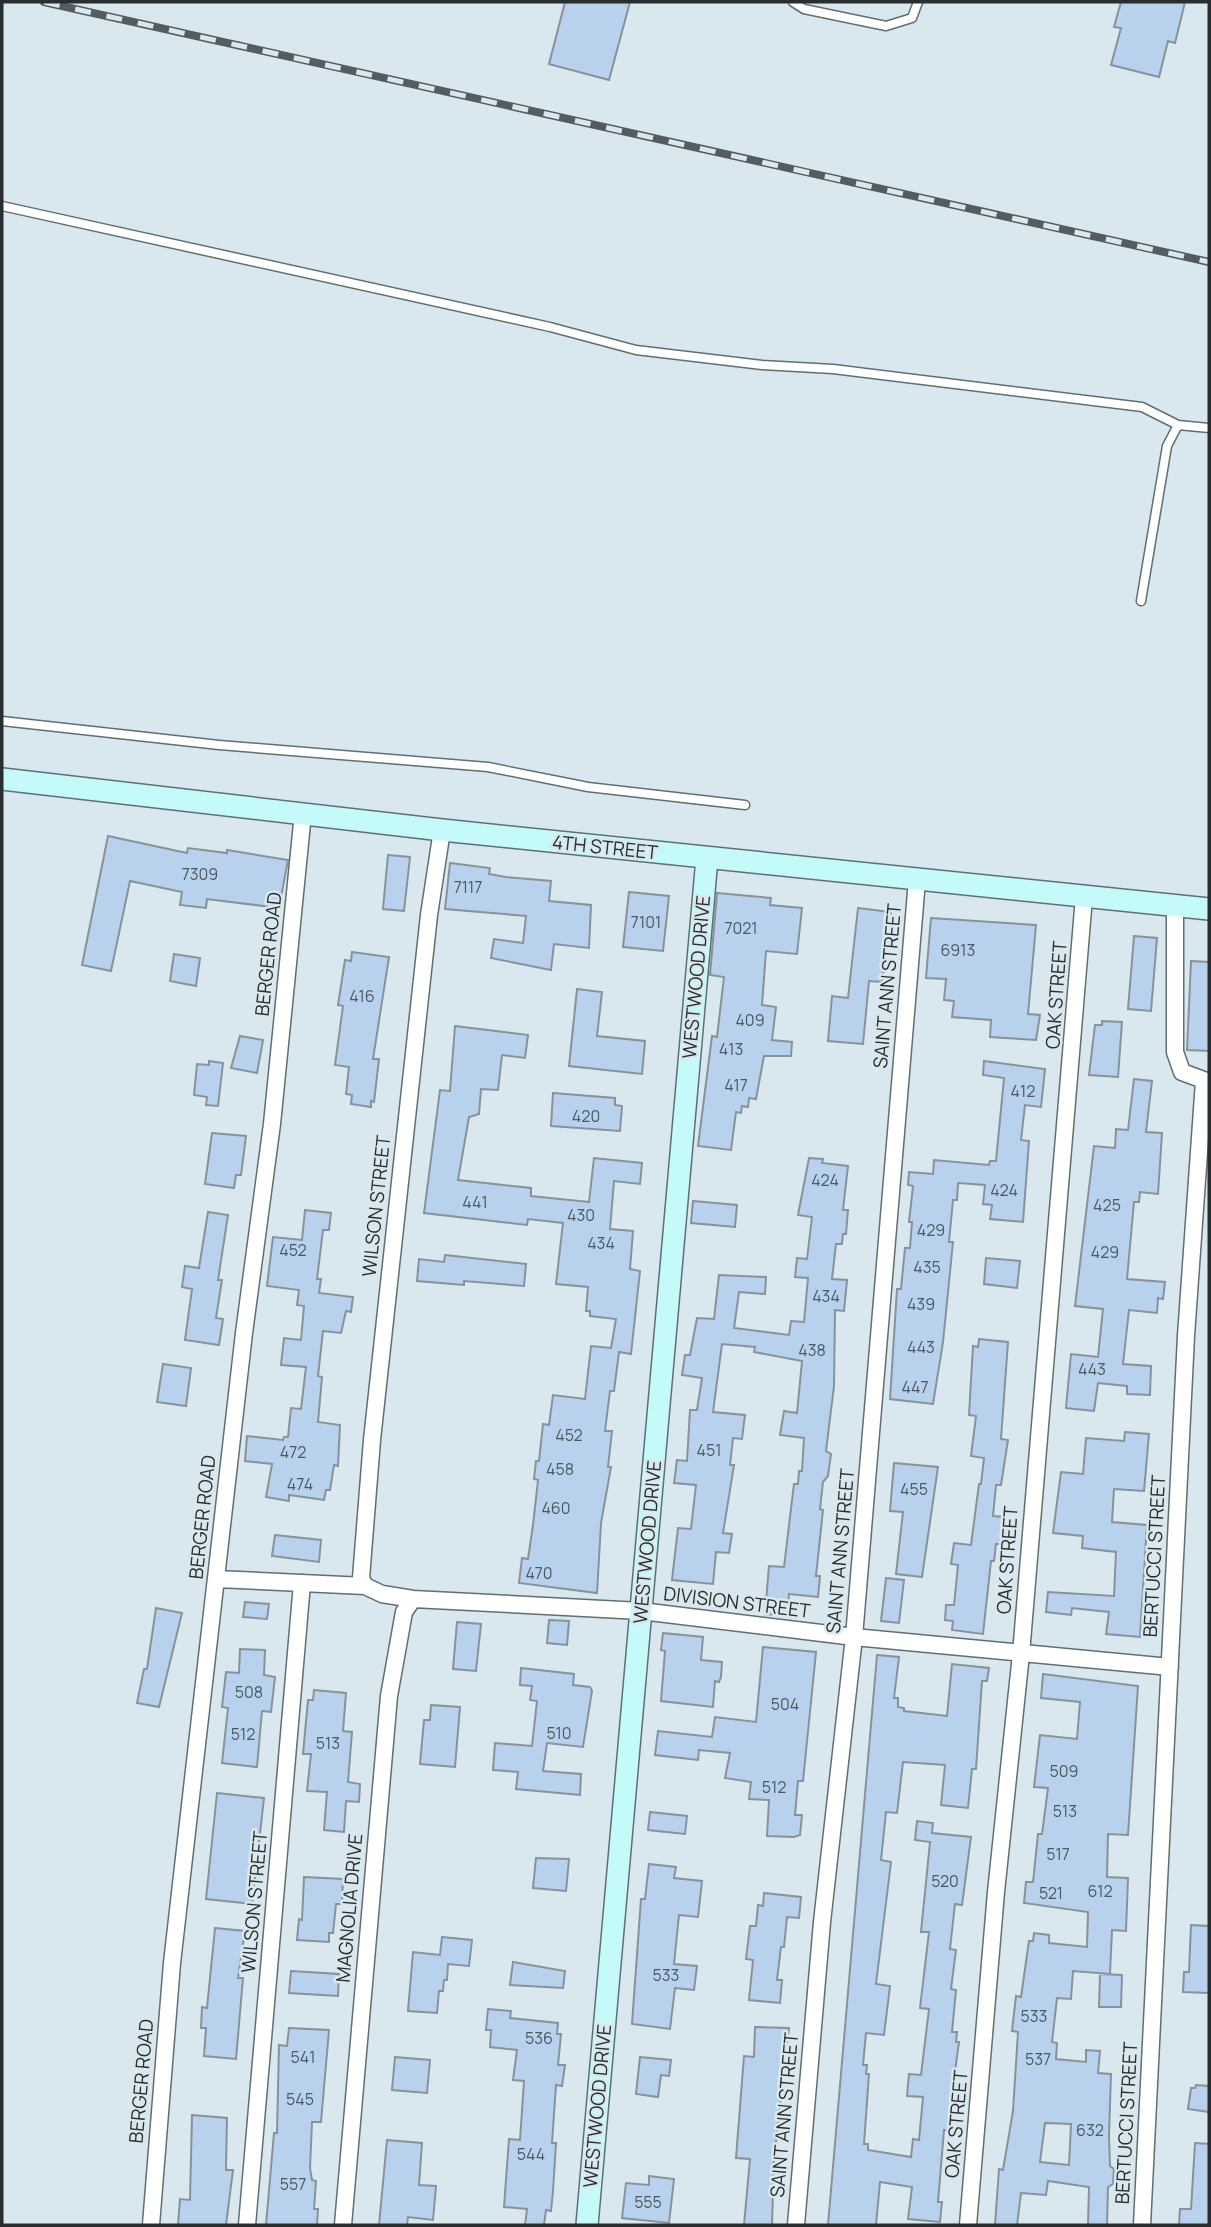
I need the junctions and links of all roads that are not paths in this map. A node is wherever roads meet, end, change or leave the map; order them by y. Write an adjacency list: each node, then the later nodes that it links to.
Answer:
1 (793, 2): 2 (lane)
2 (918, 2)
3 (2, 206): 4 (lane)
4 (1178, 425): 5 (lane); 6 (lane)
5 (1209, 428)
6 (1141, 601)
7 (2, 721): 9 (lane)
8 (2, 779): 10 (street, 4TH STREET)
9 (745, 806)
10 (303, 813): 11 (street, 4TH STREET); 18 (street, BERGER ROAD)
11 (442, 830): 12 (street, 4TH STREET); 20 (street, WILSON STREET)
12 (706, 858): 13 (street, 4TH STREET); 22 (street, WESTWOOD DRIVE)
13 (917, 880): 14 (street, 4TH STREET); 23 (street, SAINT ANN STREET)
14 (1084, 897): 15 (street, 4TH STREET); 24 (street, OAK STREET)
15 (1175, 905): 16 (street, 4TH STREET); 17 (street, BERTUCCI STREET)
16 (1209, 909)
17 (1207, 1082): 25 (street, BERTUCCI STREET)
18 (217, 1579): 19 (street, DIVISION STREET); 26 (street, BERGER ROAD)
19 (302, 1583): 20 (street, DIVISION STREET); 27 (street, WILSON STREET)
20 (365, 1586): 21 (street, DIVISION STREET)
21 (413, 1599): 22 (street, DIVISION STREET); 28 (street, MAGNOLIA DRIVE)
22 (641, 1611): 23 (street, DIVISION STREET); 29 (street, WESTWOOD DRIVE)
23 (854, 1637): 24 (street, DIVISION STREET); 30 (street, SAINT ANN STREET)
24 (1021, 1654): 25 (street, DIVISION STREET); 31 (street, OAK STREET)
25 (1170, 1667): 32 (street, BERTUCCI STREET)
26 (151, 2225)
27 (247, 2225)
28 (343, 2225)
29 (587, 2225)
30 (796, 2225)
31 (968, 2225)
32 (1142, 2225)

